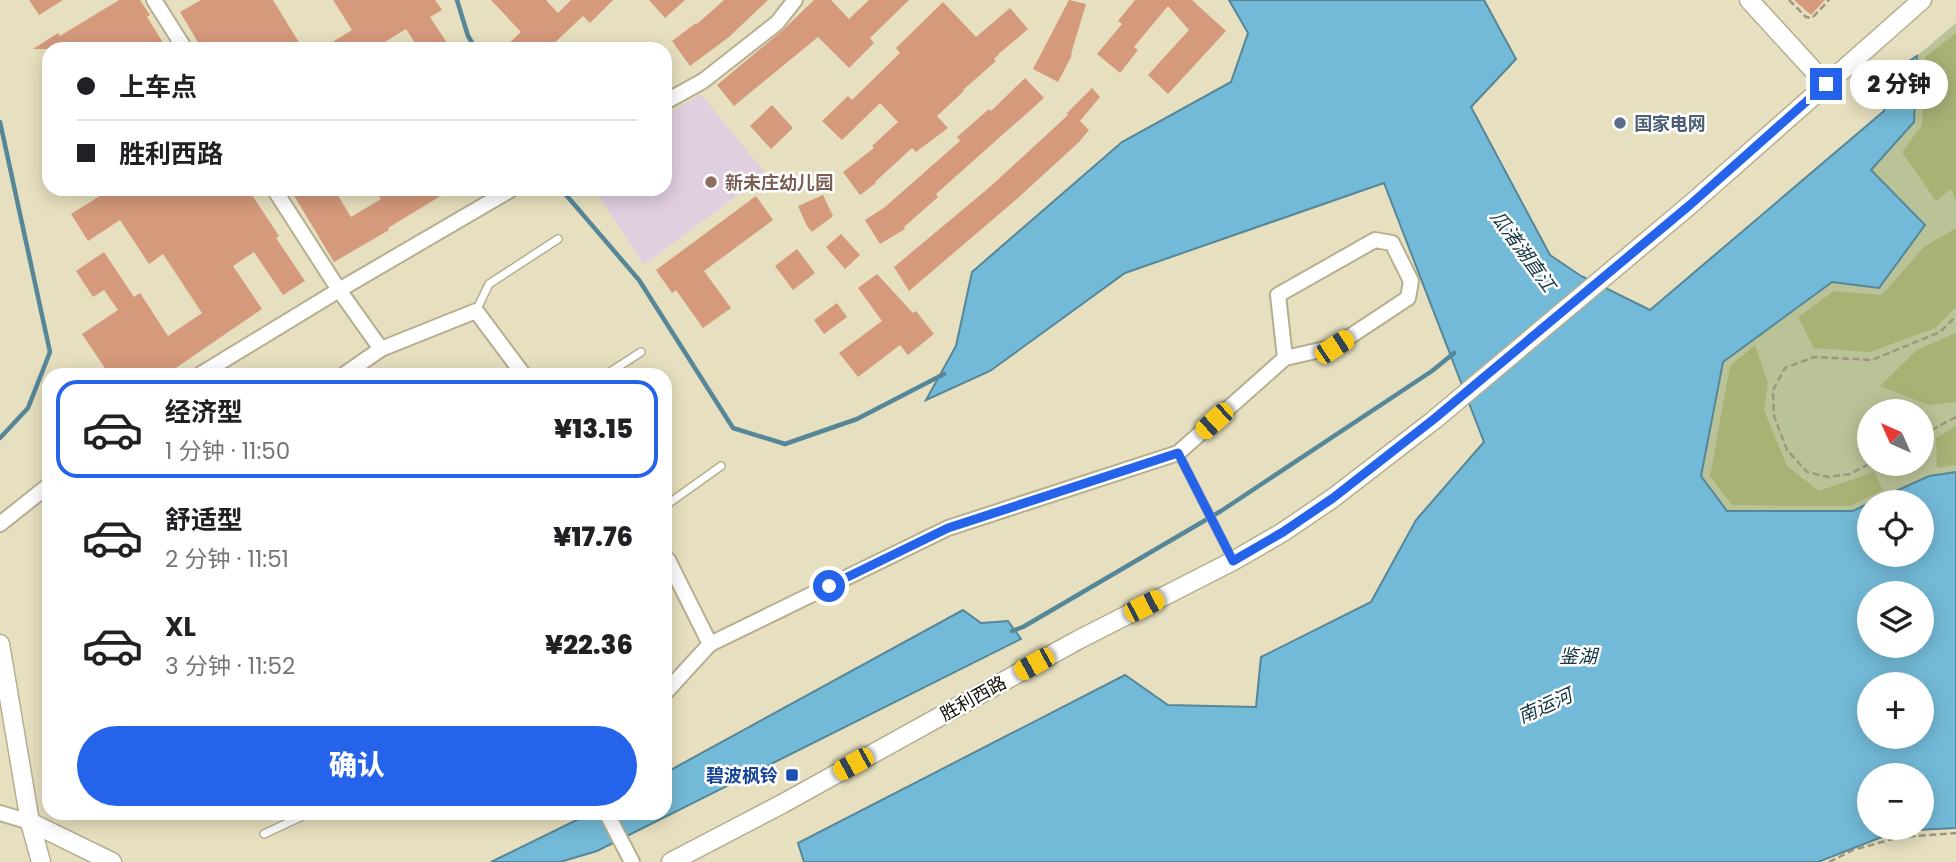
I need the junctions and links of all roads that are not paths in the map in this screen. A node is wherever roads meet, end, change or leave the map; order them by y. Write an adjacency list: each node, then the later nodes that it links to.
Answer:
1 (154, 0): 5 (street)
2 (795, 0): 7 (street)
3 (1749, 0): 6 (street)
4 (1918, 3): 6 (street, 胜利西路)
5 (181, 42)
6 (1826, 84): 25 (street, 胜利西路)
7 (672, 98)
8 (279, 196): 11 (street)
9 (500, 196): 11 (street)
10 (558, 239): 12 (lane)
11 (339, 290): 13 (street); 16 (street)
12 (476, 310): 13 (street); 18 (street)
13 (381, 349): 17 (street)
14 (641, 352): 19 (lane)
15 (1285, 358): 15 (street); 20 (street)
16 (211, 368)
17 (354, 368)
18 (519, 368)
19 (616, 368)
20 (1178, 453): 25 (lane); 28 (street)
21 (721, 466): 23 (lane)
22 (42, 491): 24 (street)
23 (672, 501)
24 (0, 524)
25 (1233, 561): 38 (street, 胜利西路)
26 (672, 568): 28 (street)
27 (0, 644): 33 (street)
28 (710, 644): 29 (street)
29 (672, 685)
30 (0, 813): 33 (street)
31 (294, 820): 34 (lane)
32 (610, 820): 37 (street)
33 (30, 822): 35 (street); 36 (street)
34 (264, 834)
35 (41, 862)
36 (112, 862)
37 (632, 862)
38 (671, 862)

